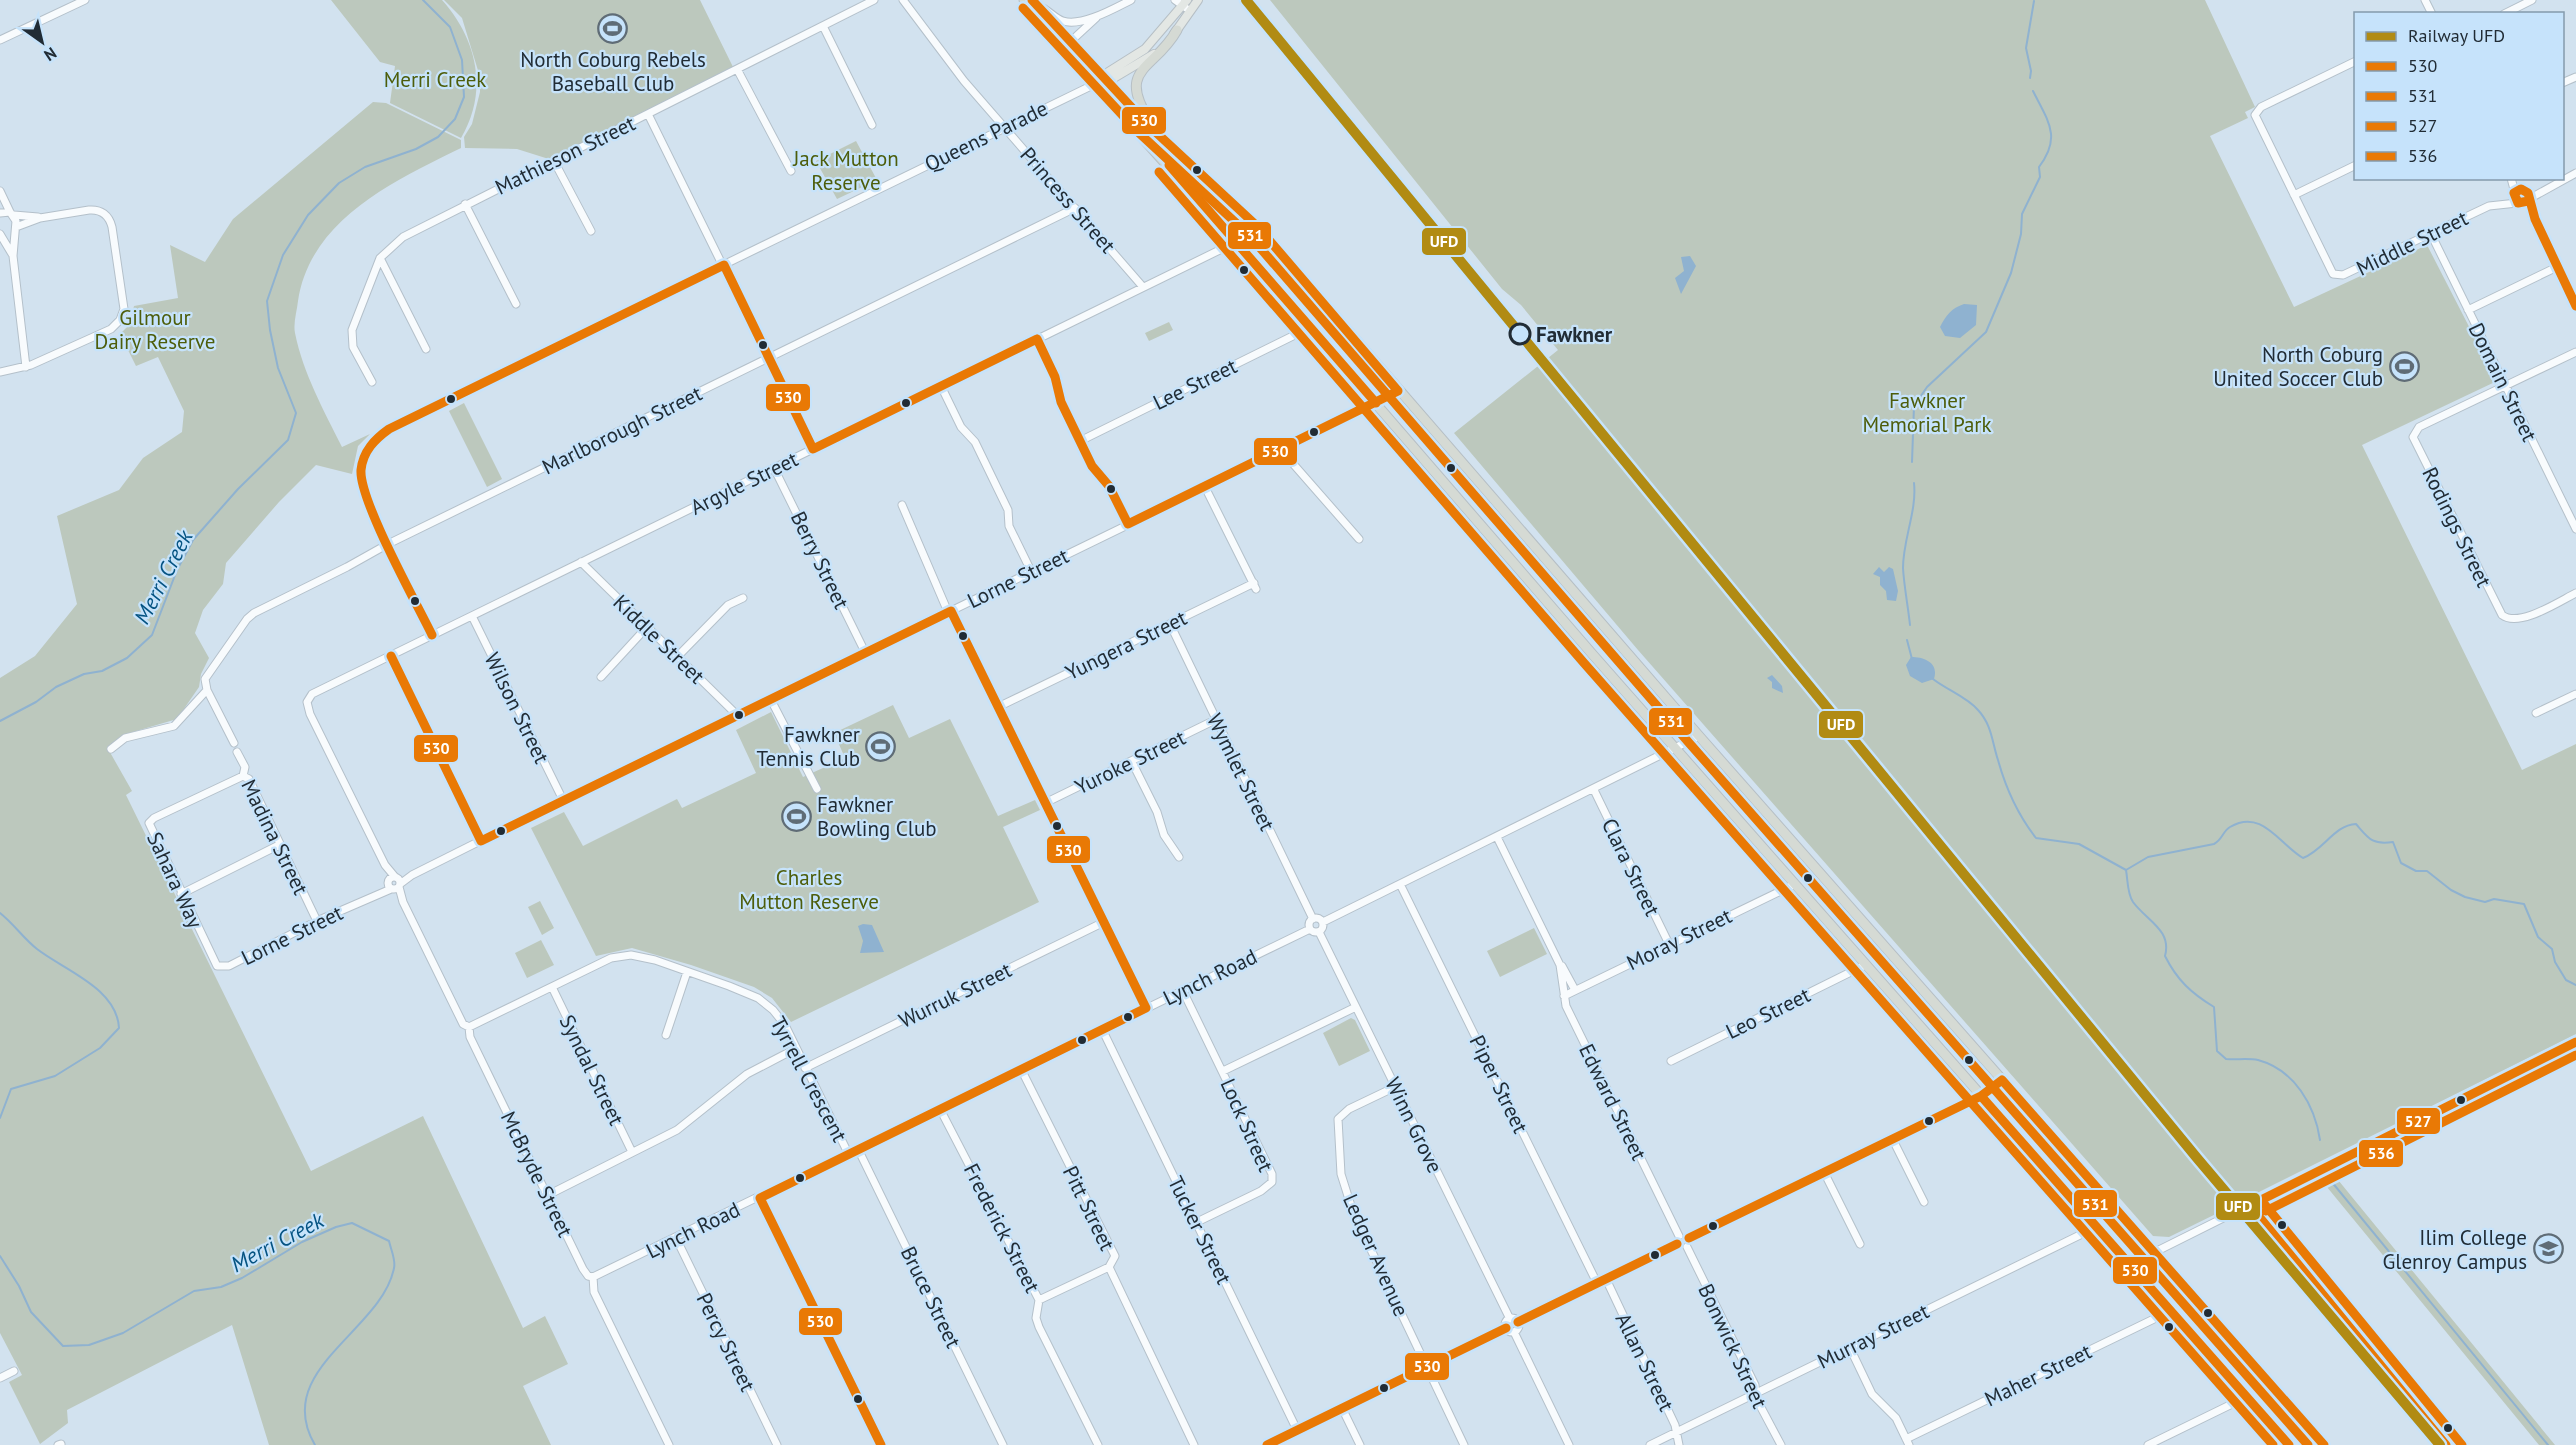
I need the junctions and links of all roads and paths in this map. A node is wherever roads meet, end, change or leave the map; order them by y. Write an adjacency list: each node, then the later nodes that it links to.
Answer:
1 (85, 0): 13 (street)
2 (874, 0): 11 (street, Mathieson Street)
3 (903, 0): 20 (street, Princess Street)
4 (1024, 0): 17 (highway)
5 (1131, 0): 10 (street)
6 (2532, 0): 9 (street)
7 (1034, 1): 10 (street); 14 (highway)
8 (1187, 3): 12 (main road); 17 (main road)
9 (2508, 12)
10 (1098, 16): 14 (street)
11 (823, 26): 16 (street, Mathieson Street); 19 (street)
12 (1177, 30): 17 (main road); 21 (highway)
13 (0, 40)
14 (1070, 42): 17 (highway)
15 (2354, 61): 32 (street)
16 (737, 69): 18 (street, Mathieson Street); 24 (street)
17 (1101, 80): 20 (street, Queens Parade); 21 (highway); 46 (highway)
18 (648, 114): 22 (street, Mathieson Street); 50 (street)
19 (872, 125)
20 (1005, 127): 36 (street, Princess Street); 50 (street, Queens Parade)
21 (1156, 133): 41 (highway)
22 (554, 161): 35 (street, Mathieson Street); 43 (street)
23 (2354, 165): 32 (street)
24 (790, 171)
25 (2513, 180): 31 (street)
26 (2515, 180): 29 (street)
27 (2561, 180): 28 (street)
28 (2548, 186): 29 (street); 33 (street)
29 (2524, 189): 31 (street, Middle Street); 33 (street)
30 (0, 191): 39 (street)
31 (2515, 193): 34 (street); 37 (street, Middle Street)
32 (2294, 195): 45 (street, Middle Street)
33 (2528, 200): 34 (street, Middle Street); 48 (street)
34 (2518, 203): 37 (street, Middle Street); 48 (street)
35 (465, 204): 49 (street, Mathieson Street); 53 (street)
36 (1074, 208): 52 (street, Princess Street); 60 (street, Marlborough Street)
37 (2480, 210): 45 (street, Middle Street)
38 (0, 213): 39 (street)
39 (12, 214): 40 (street); 42 (street)
40 (40, 218): 42 (street); 61 (street)
41 (1258, 227): 46 (street, Argyle Street); 66 (highway)
42 (15, 229): 44 (street); 47 (street)
43 (591, 231)
44 (0, 234): 47 (street)
45 (2431, 234): 55 (street, Domain Street)
46 (1236, 242): 52 (street, Argyle Street); 56 (highway)
47 (13, 256): 61 (street)
48 (2552, 257): 51 (street)
49 (381, 258): 58 (street); 63 (street, Mathieson Street)
50 (724, 265): 60 (street); 77 (street, Queens Parade)
51 (2557, 267): 54 (street); 55 (street)
52 (1143, 287): 57 (street, Argyle Street)
53 (516, 304)
54 (2576, 306)
55 (2468, 310): 65 (street, Domain Street)
56 (1309, 328): 67 (highway); 68 (street, Lee Street)
57 (1036, 339): 64 (street, Argyle Street); 68 (street)
58 (426, 349)
59 (2576, 352): 65 (street)
60 (769, 358): 69 (street); 77 (street, Marlborough Street)
61 (26, 367): 62 (street)
62 (0, 372)
63 (372, 382)
64 (941, 386): 69 (street, Argyle Street); 79 (street)
65 (2505, 386): 75 (street, Domain Street); 80 (street, Rodings Street)
66 (1398, 391): 67 (street, Lorne Street); 99 (highway)
67 (1376, 403): 70 (street, Lorne Street); 102 (highway)
68 (1080, 441): 74 (street)
69 (813, 449): 71 (street, Argyle Street)
70 (1281, 450): 72 (street, Lorne Street); 76 (street)
71 (774, 468): 78 (street, Argyle Street); 87 (street, Berry Street)
72 (1205, 487): 74 (street, Lorne Street); 84 (street, Yungera Street)
73 (902, 506): 82 (street)
74 (1128, 524): 79 (street, Lorne Street)
75 (2576, 529)
76 (1359, 539)
77 (388, 544): 86 (street); 91 (street, Marlborough Street)
78 (581, 562): 83 (street, Argyle Street); 85 (street, Kiddle Street)
79 (1031, 571): 82 (street, Lorne Street)
80 (2576, 593)
81 (743, 598): 89 (street)
82 (950, 611): 87 (street, Lorne Street); 94 (street)
83 (472, 616): 86 (street, Argyle Street); 108 (street, Wilson Street)
84 (1170, 624): 94 (street, Yungera Street); 98 (street, Wymlet Street)
85 (646, 627): 89 (street, Kiddle Street); 90 (street)
86 (432, 636): 88 (street, Argyle Street)
87 (865, 652): 93 (street, Lorne Street)
88 (390, 656): 96 (street, Argyle Street); 111 (street)
89 (676, 657): 97 (street, Kiddle Street)
90 (601, 677)
91 (207, 690): 100 (street); 101 (street)
92 (2576, 694): 95 (street)
93 (770, 698): 97 (street, Lorne Street); 106 (street)
94 (998, 707): 109 (street)
95 (2536, 713)
96 (310, 714): 114 (street, McBryde Street)
97 (737, 715): 108 (street, Lorne Street)
98 (1215, 720): 104 (street, Yuroke Street); 118 (street, Wymlet Street)
99 (1700, 736): 102 (street); 144 (highway)
100 (234, 743)
101 (111, 749)
102 (1676, 750): 107 (street); 115 (highway)
103 (237, 752): 105 (street, Madina Street)
104 (1132, 762): 109 (street, Yuroke Street); 113 (street)
105 (243, 776): 112 (street, Madina Street); 117 (street, Sahara Way)
106 (817, 789)
107 (1594, 790): 110 (street); 124 (street, Clara Street)
108 (563, 800): 111 (street, Lorne Street)
109 (1045, 802): 120 (street)
110 (1497, 837): 116 (street); 126 (street, Edward Street)
111 (481, 841): 114 (street, Lorne Street)
112 (279, 845): 117 (street); 119 (street, Madina Street)
113 (1179, 857)
114 (394, 883): 119 (street, Lorne Street); 135 (street, McBryde Street)
115 (1795, 884): 124 (street, Moray Street); 125 (highway)
116 (1400, 885): 121 (street); 170 (street, Piper Street)
117 (181, 894): 127 (street, Sahara Way)
118 (1313, 919): 121 (street); 122 (street)
119 (317, 921): 127 (street, Lorne Street)
120 (1104, 922): 134 (street); 141 (street, Wurruk Street)
121 (1323, 922): 123 (street)
122 (1310, 929): 123 (street); 131 (street, Lynch Road)
123 (1319, 932): 133 (street, Winn Grove)
124 (1669, 944): 130 (street, Moray Street)
125 (1865, 964): 140 (street, Leo Street); 146 (highway)
126 (1560, 965): 130 (street, Edward Street); 132 (street, Edward Street)
127 (217, 966)
128 (687, 972): 129 (street, Tyrrell Crescent); 137 (street); 139 (street, Tyrrell Crescent)
129 (552, 987): 135 (street, Tyrrell Crescent); 150 (street, Syndal Street)
130 (1575, 990): 132 (street, Moray Street)
131 (1183, 991): 134 (street, Lynch Road); 143 (street, Lock Street)
132 (1564, 996): 159 (street, Edward Street)
133 (1356, 1006): 143 (street); 145 (street, Winn Grove)
134 (1146, 1008): 136 (street, Lynch Road)
135 (469, 1027): 153 (street, McBryde Street)
136 (1102, 1029): 142 (street, Lynch Road); 157 (street, Tucker Street)
137 (666, 1035)
138 (2576, 1042): 155 (street)
139 (795, 1049): 141 (street, Tyrrell Crescent); 150 (street)
140 (1671, 1061)
141 (805, 1068): 151 (street, Tyrrell Crescent)
142 (1021, 1069): 147 (street, Lynch Road); 166 (street, Pitt Street)
143 (1223, 1071): 157 (street, Lock Street)
144 (2002, 1080): 146 (street); 165 (highway)
145 (1395, 1087): 173 (street, Winn Grove); 178 (street, Ledger Avenue)
146 (1981, 1096): 148 (street); 158 (highway)
147 (940, 1109): 149 (street, Lynch Road); 171 (street, Frederick Street)
148 (1892, 1138): 152 (street); 156 (street)
149 (858, 1149): 151 (street, Lynch Road); 190 (street, Bruce Street)
150 (632, 1152): 153 (street)
151 (849, 1155): 154 (street, Lynch Road)
152 (1824, 1172): 161 (street); 163 (street)
153 (548, 1195): 168 (street, McBryde Street)
154 (760, 1198): 160 (street, Lynch Road); 189 (street)
155 (2261, 1200): 165 (street); 203 (street)
156 (1924, 1202)
157 (1197, 1222): 184 (street, Tucker Street)
158 (2094, 1224): 167 (highway); 177 (street, Murray Street)
159 (1679, 1236): 161 (street); 162 (street)
160 (676, 1238): 168 (street, Lynch Road); 188 (street, Percy Street)
161 (1689, 1238): 164 (street)
162 (1677, 1244): 164 (street); 169 (street)
163 (1860, 1244)
164 (1686, 1247): 181 (street, Bonwick Street)
165 (2155, 1252): 167 (street); 202 (highway)
166 (1109, 1267): 171 (street); 192 (street, Pitt Street)
167 (2132, 1267): 172 (highway)
168 (593, 1277): 187 (street, McBryde Street)
169 (1606, 1279): 170 (street); 185 (street, Allan Street)
170 (1597, 1283): 174 (street)
171 (1039, 1300): 191 (street, Frederick Street)
172 (2168, 1308): 182 (highway); 186 (street, Maher Street)
173 (1510, 1319): 174 (street); 175 (street)
174 (1518, 1322): 176 (street)
175 (1506, 1328): 176 (street); 178 (street)
176 (1515, 1332): 196 (street)
177 (1850, 1348): 181 (street, Murray Street); 186 (street)
178 (1427, 1366): 183 (street); 195 (street, Ledger Avenue)
179 (14, 1371): 180 (street)
180 (0, 1378)
181 (1757, 1392): 185 (street, Murray Street); 199 (street, Bonwick Street)
182 (2244, 1394): 200 (street); 201 (highway)
183 (1342, 1408): 184 (street); 194 (street)
184 (1297, 1430): 193 (street)
185 (1678, 1432): 197 (street, Murray Street); 198 (street, Allan Street)
186 (1907, 1442)
187 (669, 1445)
188 (777, 1445)
189 (881, 1445)
190 (1003, 1445)
191 (1098, 1445)
192 (1194, 1445)
193 (1267, 1445)
194 (1360, 1445)
195 (1464, 1445)
196 (1569, 1445)
197 (1650, 1445)
198 (1679, 1445)
199 (1781, 1445)
200 (2148, 1445)
201 (2289, 1445)
202 (2325, 1445)
203 (2462, 1445)

